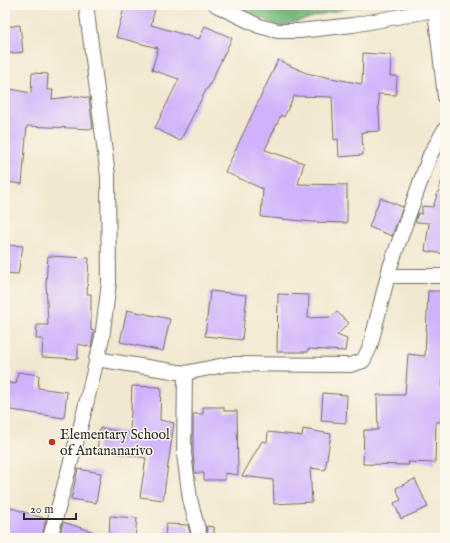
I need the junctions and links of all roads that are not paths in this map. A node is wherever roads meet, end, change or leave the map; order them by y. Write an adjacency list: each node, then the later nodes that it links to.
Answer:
1 (86, 5): 8 (street)
2 (216, 5): 3 (street)
3 (440, 9): 4 (street)
4 (445, 97)
5 (445, 129): 6 (street)
6 (388, 276): 7 (street); 9 (street)
7 (445, 276)
8 (96, 359): 9 (street); 10 (street)
9 (185, 373): 11 (street)
10 (50, 538)
11 (200, 538)

